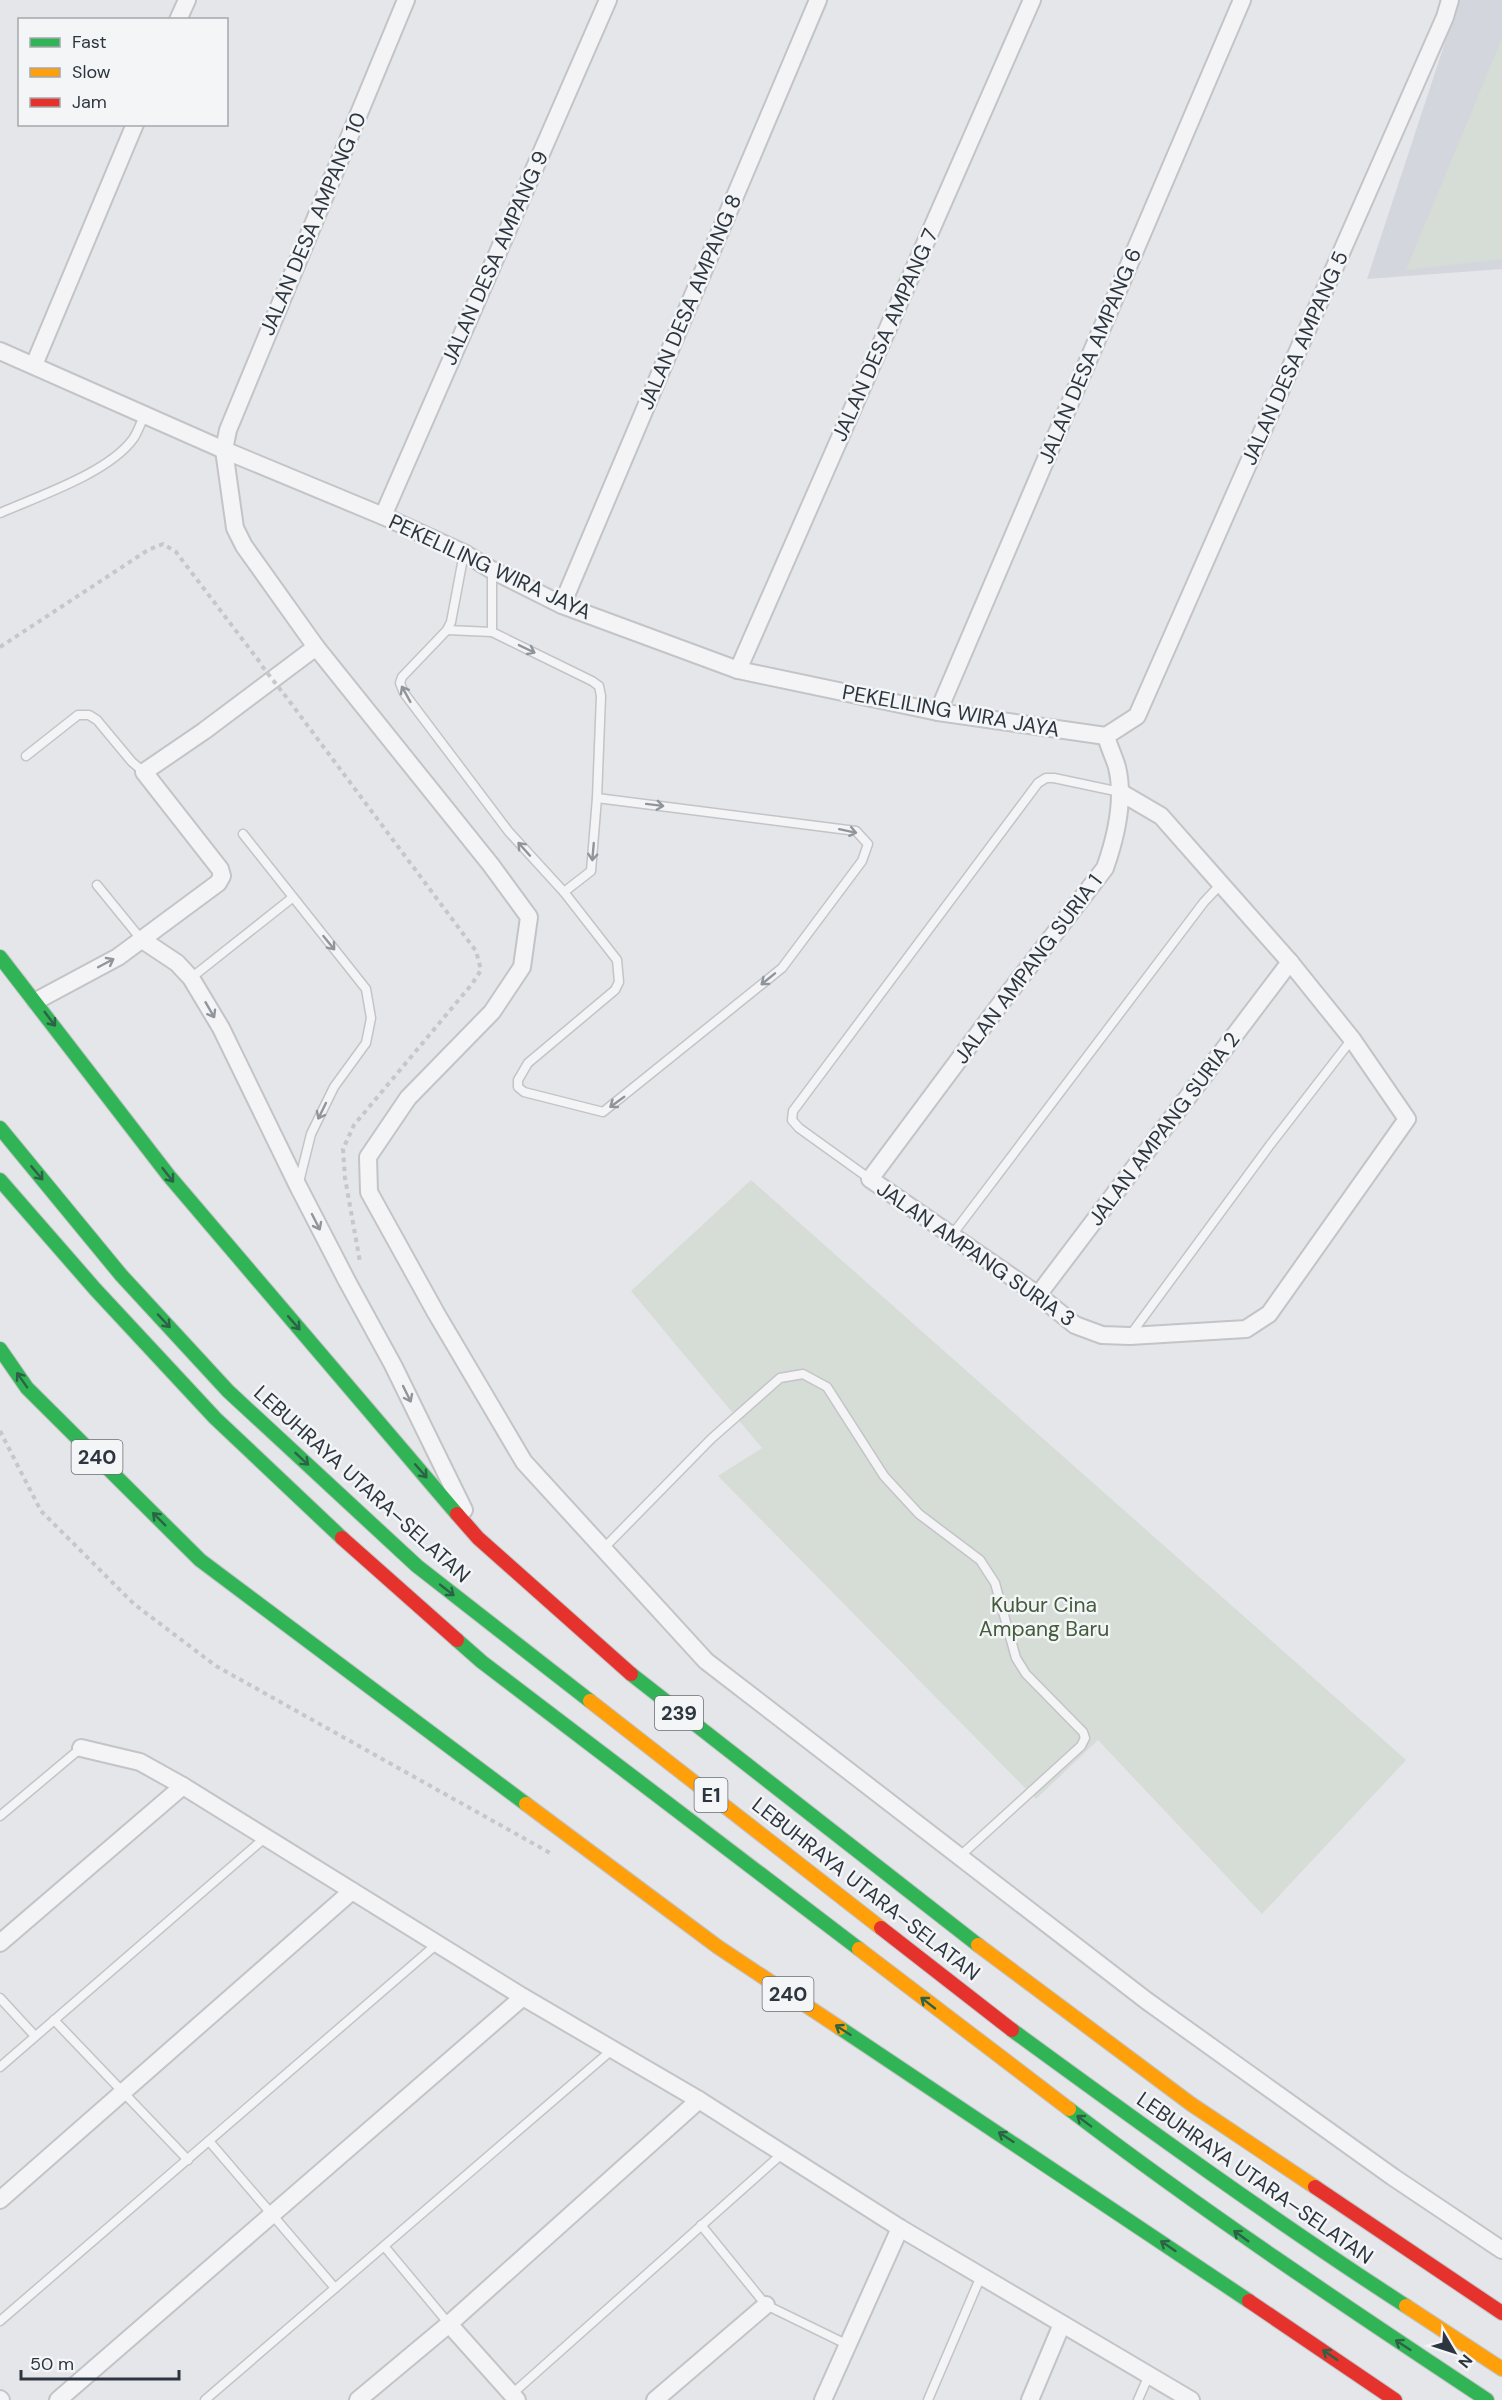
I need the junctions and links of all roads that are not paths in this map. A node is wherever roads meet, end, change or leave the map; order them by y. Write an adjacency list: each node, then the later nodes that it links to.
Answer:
1 (187, 0): 8 (street)
2 (406, 0): 13 (street, JALAN DESA AMPANG 10)
3 (608, 0): 15 (street, JALAN DESA AMPANG 9)
4 (818, 0): 18 (street, JALAN DESA AMPANG 8)
5 (1032, 0): 22 (street, JALAN DESA AMPANG 7)
6 (1242, 0): 23 (street, JALAN DESA AMPANG 6)
7 (1450, 0): 24 (street, JALAN DESA AMPANG 5)
8 (179, 18)
9 (134, 126): 11 (street)
10 (0, 351): 11 (street, PEKELILING WIRA JAYA)
11 (34, 365): 12 (street, PEKELILING WIRA JAYA)
12 (145, 414): 13 (street, PEKELILING WIRA JAYA); 14 (lane)
13 (224, 450): 15 (street, PEKELILING WIRA JAYA); 21 (street)
14 (0, 513)
15 (382, 516): 16 (street, PEKELILING WIRA JAYA)
16 (464, 553): 17 (street, PEKELILING WIRA JAYA); 19 (lane)
17 (492, 570): 18 (street, PEKELILING WIRA JAYA); 20 (lane)
18 (562, 605): 22 (street, PEKELILING WIRA JAYA)
19 (447, 630): 20 (lane); 32 (lane, one-way to 19)
20 (492, 632): 28 (lane, one-way to 28)
21 (316, 647): 26 (street); 49 (street)
22 (738, 670): 23 (street, PEKELILING WIRA JAYA)
23 (938, 712): 24 (street, PEKELILING WIRA JAYA)
24 (1106, 736): 27 (street, JALAN AMPANG SURIA 1)
25 (26, 756): 26 (lane)
26 (144, 772): 34 (street)
27 (1120, 792): 30 (street); 41 (street, JALAN AMPANG SURIA 1); 41 (lane)
28 (597, 798): 32 (lane, one-way to 32); 32 (lane, one-way to 32)
29 (243, 834): 33 (lane)
30 (1221, 884): 36 (street); 44 (lane)
31 (97, 885): 34 (lane)
32 (564, 892)
33 (292, 898): 37 (lane); 43 (lane, one-way to 43)
34 (141, 939): 37 (street); 38 (street, one-way to 34)
35 (0, 957): 38 (main road, 239)
36 (1290, 962): 39 (street); 45 (street, JALAN AMPANG SURIA 2)
37 (191, 978): 43 (street, one-way to 43)
38 (36, 1001): 48 (main road, 239, one-way to 48)
39 (1352, 1039): 46 (lane); 46 (street, JALAN AMPANG SURIA 3)
40 (0, 1128): 83 (main road, LEBUHRAYA UTARA–SELATAN / E1, one-way to 83)
41 (870, 1179): 44 (street, JALAN AMPANG SURIA 3)
42 (0, 1180): 96 (main road, E1, one-way to 42)
43 (298, 1186): 48 (street, one-way to 48)
44 (952, 1235): 45 (street, JALAN AMPANG SURIA 3)
45 (1038, 1295): 46 (street, JALAN AMPANG SURIA 3)
46 (1130, 1336)
47 (0, 1349): 95 (main road, 240, one-way to 47)
48 (478, 1538): 78 (main road, 239)
49 (603, 1549): 54 (street); 54 (lane)
50 (81, 1748): 51 (street); 52 (lane)
51 (183, 1786): 53 (street); 56 (street)
52 (0, 1816)
53 (267, 1836): 55 (street); 60 (lane)
54 (959, 1857): 74 (street)
55 (352, 1891): 57 (street); 64 (street)
56 (0, 1943)
57 (437, 1944): 58 (street); 66 (lane)
58 (524, 1997): 62 (street); 70 (street)
59 (0, 1998): 61 (lane)
60 (54, 2020): 61 (lane); 64 (lane)
61 (35, 2037): 63 (lane)
62 (613, 2049): 65 (street); 73 (lane)
63 (0, 2067)
64 (124, 2091): 68 (lane); 69 (street)
65 (699, 2100): 67 (street); 80 (street)
66 (209, 2141): 68 (lane); 70 (lane)
67 (783, 2153): 71 (lane); 72 (street)
68 (188, 2160): 79 (lane)
69 (0, 2200)
70 (273, 2214): 76 (lane); 86 (street)
71 (701, 2225): 77 (lane); 85 (lane)
72 (900, 2228): 75 (street); 82 (street)
73 (384, 2246): 76 (lane); 80 (lane)
74 (1502, 2250)
75 (981, 2276): 81 (street); 91 (lane)
76 (335, 2288): 87 (lane)
77 (766, 2306): 82 (lane); 89 (street)
78 (1502, 2313)
79 (0, 2321)
80 (449, 2324): 85 (street); 88 (street)
81 (1062, 2324): 84 (street); 92 (street)
82 (848, 2345): 90 (street)
83 (1502, 2369)
84 (1149, 2375): 93 (lane); 94 (street)
85 (515, 2397)
86 (58, 2400)
87 (205, 2400)
88 (358, 2400)
89 (655, 2400)
90 (823, 2400)
91 (928, 2400)
92 (1030, 2400)
93 (1138, 2400)
94 (1191, 2400)
95 (1395, 2400)
96 (1487, 2400)

